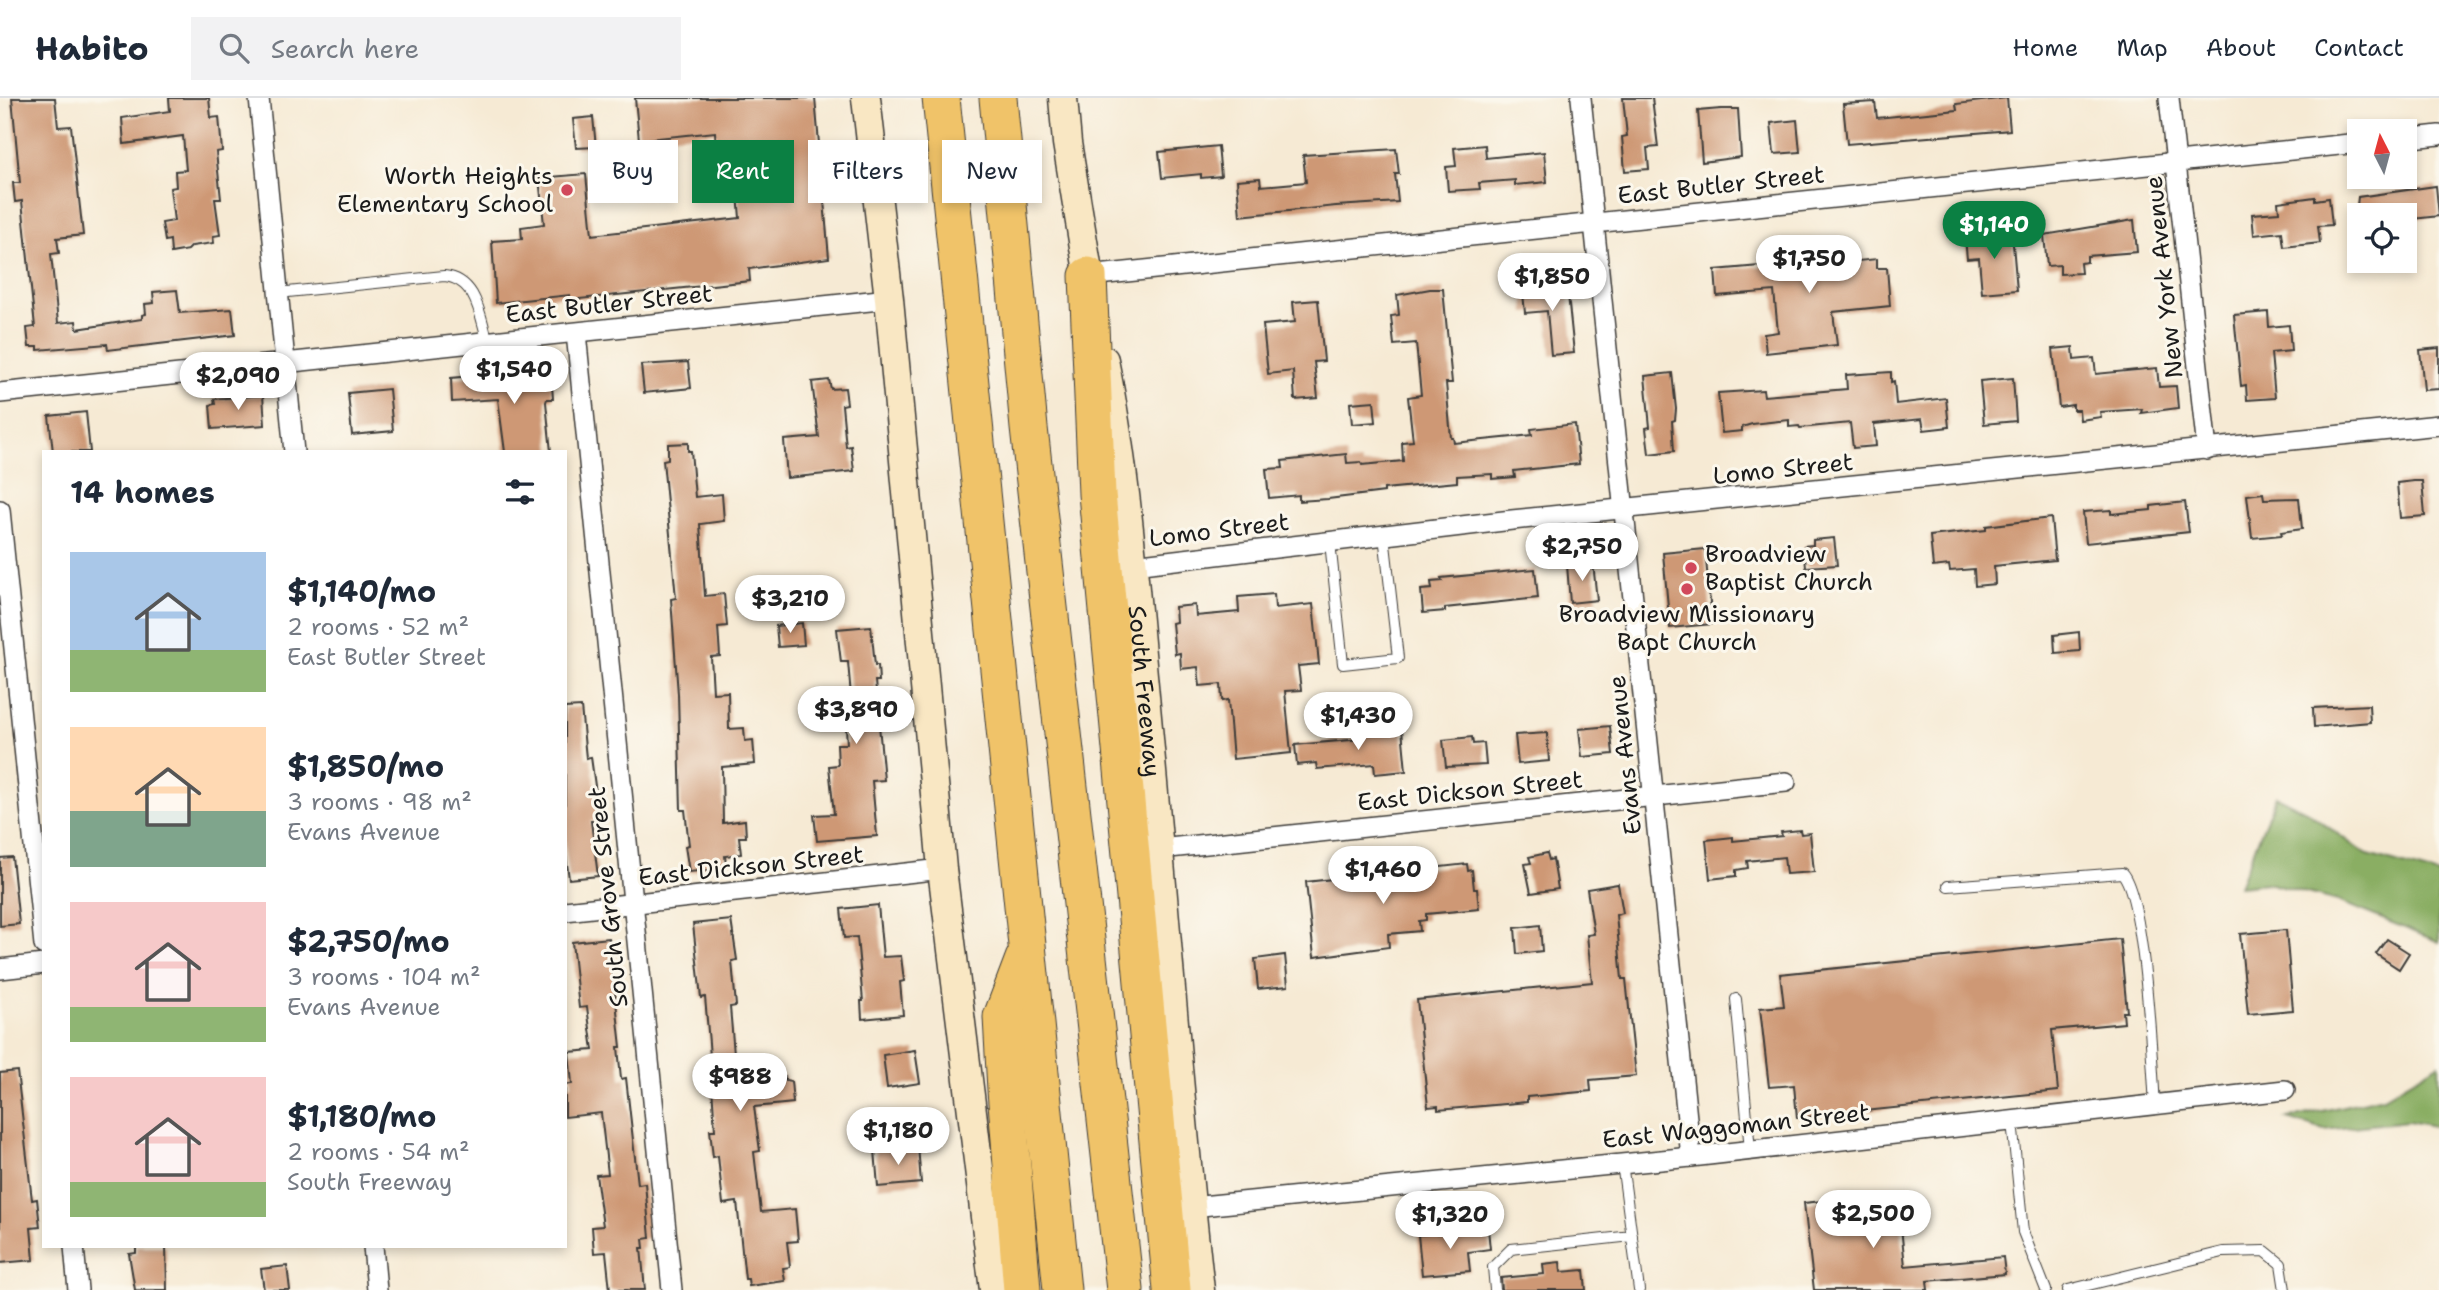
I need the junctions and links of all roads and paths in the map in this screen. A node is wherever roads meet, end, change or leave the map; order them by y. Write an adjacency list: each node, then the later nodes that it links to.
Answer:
1 (259, 98): 14 (street)
2 (866, 98): 15 (main road)
3 (941, 98): 36 (highway)
4 (998, 98): 56 (highway)
5 (1063, 98): 13 (main road, South Freeway)
6 (1581, 98): 12 (street, Evans Avenue)
7 (2169, 98): 11 (street, New York Avenue)
8 (2439, 135): 9 (street)
9 (2417, 138)
10 (2347, 144): 11 (street, East Butler Street)
11 (2176, 162): 12 (street, East Butler Street); 22 (street, New York Avenue)
12 (1594, 223): 13 (street, East Butler Street); 24 (street, Evans Avenue)
13 (1088, 276): 27 (main road, South Freeway); 57 (highway)
14 (278, 293): 17 (lane); 18 (street)
15 (889, 299): 16 (street, East Butler Street); 31 (main road)
16 (576, 333): 17 (street, East Butler Street); 33 (street, South Grove Street)
17 (488, 342): 18 (street, East Butler Street)
18 (285, 363): 19 (street, East Butler Street); 21 (street)
19 (0, 393)
20 (2439, 425): 22 (street, Lomo Street)
21 (294, 450)
22 (2207, 450): 24 (street, Lomo Street)
23 (0, 510): 35 (street)
24 (1624, 510): 25 (street, Lomo Street); 29 (street, Evans Avenue)
25 (1384, 536): 26 (street, Lomo Street); 26 (lane)
26 (1330, 542): 27 (street, Lomo Street)
27 (1132, 565): 30 (main road, South Freeway)
28 (1786, 782): 29 (street, East Dickson Street)
29 (1653, 796): 30 (street, East Dickson Street); 44 (street, Evans Avenue)
30 (1160, 849): 46 (main road, South Freeway)
31 (942, 869): 33 (street, East Dickson Street); 53 (main road)
32 (1948, 886): 41 (lane)
33 (633, 904): 34 (street, East Dickson Street); 52 (street, South Grove Street)
34 (567, 911)
35 (42, 925)
36 (1027, 952): 54 (highway); 55 (highway)
37 (42, 964): 38 (street)
38 (0, 969)
39 (1736, 999): 43 (lane)
40 (2285, 1090): 41 (street, East Waggoman Street)
41 (2155, 1105): 42 (street, East Waggoman Street)
42 (2012, 1121): 43 (street, East Waggoman Street); 61 (lane)
43 (1750, 1150): 44 (street, East Waggoman Street)
44 (1691, 1157): 45 (street, East Waggoman Street)
45 (1622, 1163): 46 (street, East Waggoman Street); 47 (lane)
46 (1191, 1207): 58 (main road, South Freeway)
47 (1632, 1236): 59 (lane); 60 (lane)
48 (74, 1248): 50 (street)
49 (373, 1248): 51 (street)
50 (79, 1290)
51 (377, 1290)
52 (672, 1290)
53 (993, 1290)
54 (1022, 1290)
55 (1062, 1290)
56 (1125, 1290)
57 (1172, 1290)
58 (1200, 1290)
59 (1495, 1290)
60 (1639, 1290)
61 (2046, 1290)
62 (2068, 1290): 63 (lane)
63 (2285, 1290)

